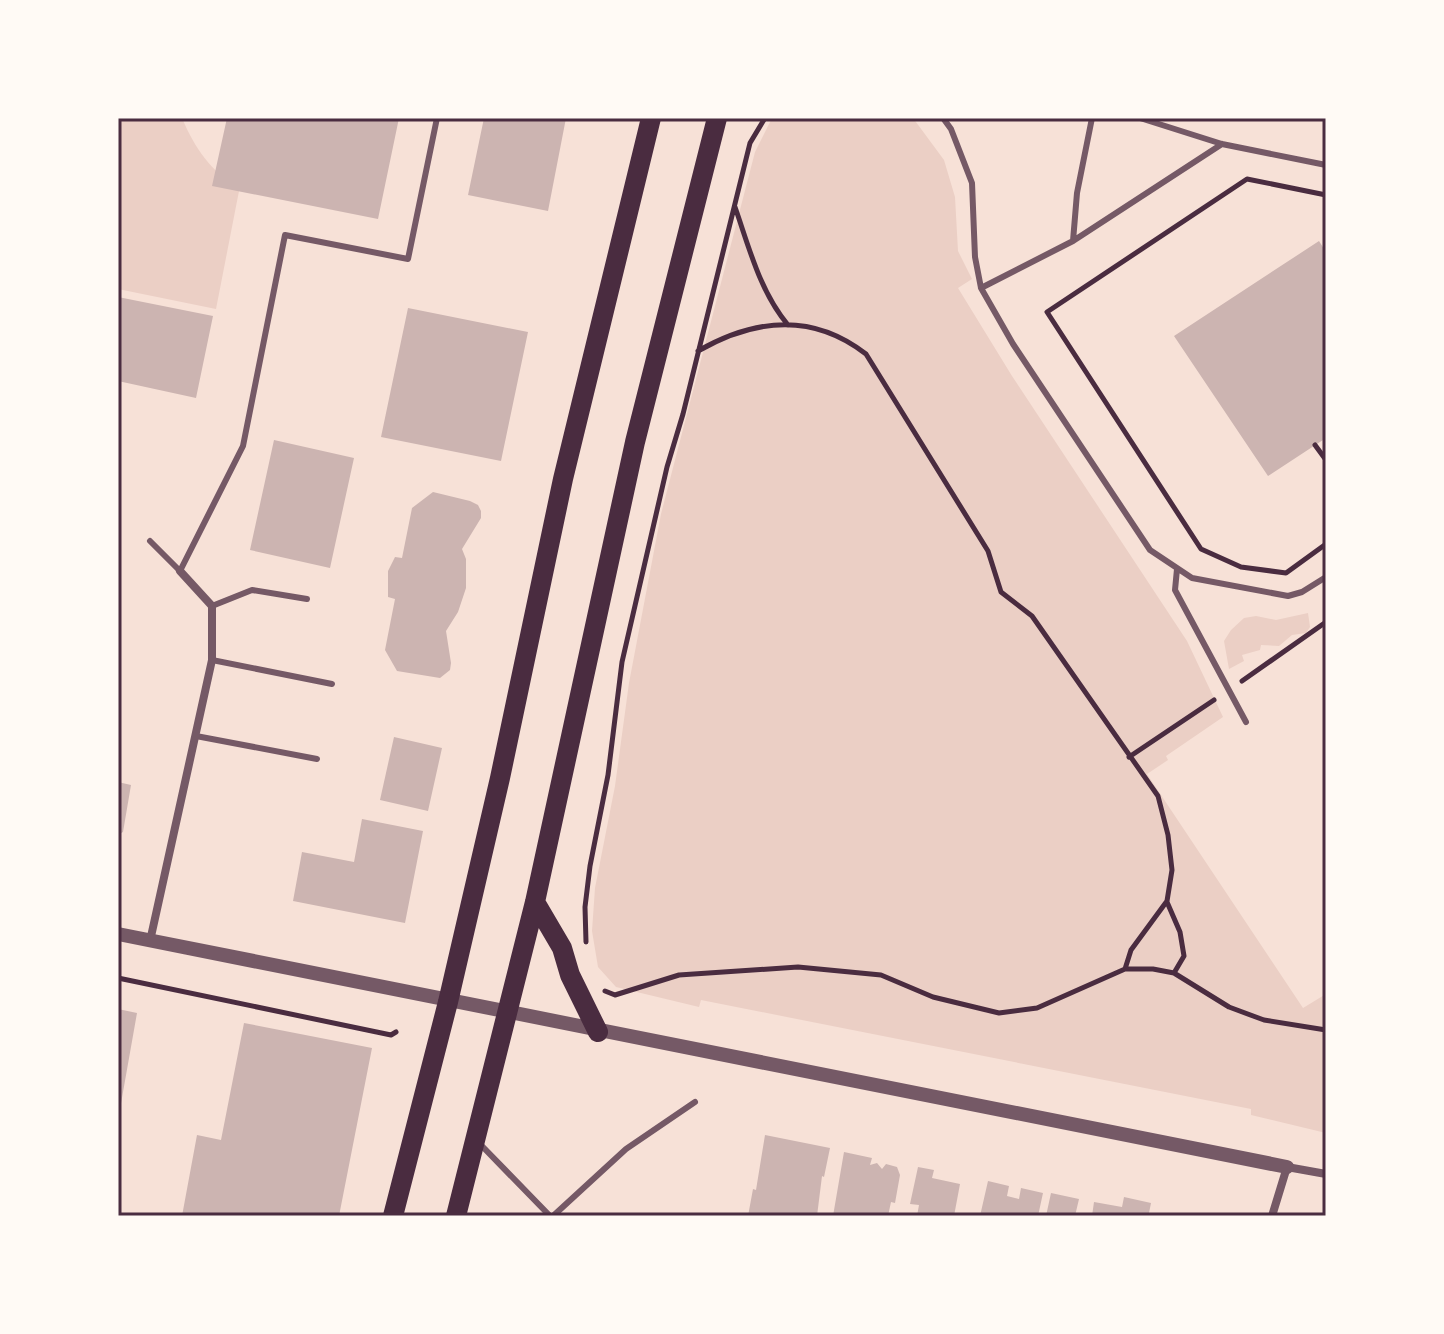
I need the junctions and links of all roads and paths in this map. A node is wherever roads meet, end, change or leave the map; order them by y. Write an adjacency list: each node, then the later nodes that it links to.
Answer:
1 (437, 118): 21 (lane)
2 (651, 118): 43 (main road)
3 (717, 118): 35 (main road)
4 (765, 118): 11 (path)
5 (943, 118): 13 (lane)
6 (1092, 118): 12 (lane)
7 (1140, 118): 8 (lane)
8 (1222, 144): 9 (lane); 12 (lane)
9 (1326, 165)
10 (1326, 195): 19 (path)
11 (734, 206): 14 (path); 15 (path)
12 (1073, 241): 13 (lane)
13 (981, 288): 20 (lane)
14 (789, 326): 15 (path); 32 (path)
15 (697, 352): 38 (path)
16 (1315, 445): 17 (path)
17 (1326, 460)
18 (150, 541): 21 (lane)
19 (1326, 544)
20 (1177, 569): 22 (lane); 30 (lane)
21 (180, 571): 24 (street)
22 (1326, 577)
23 (307, 599): 24 (lane)
24 (212, 606): 26 (street)
25 (1326, 622): 27 (path)
26 (212, 660): 28 (lane); 31 (street)
27 (1242, 681)
28 (332, 684)
29 (1214, 700): 32 (path)
30 (1246, 722)
31 (196, 736): 33 (lane); 37 (street)
32 (1129, 757): 34 (path)
33 (317, 759)
34 (1167, 901): 39 (path); 40 (path)
35 (535, 902): 44 (main road); 47 (main road)
36 (118, 934): 37 (street)
37 (150, 941): 43 (street)
38 (587, 950)
39 (1125, 969): 40 (path); 42 (path)
40 (1174, 973): 45 (path)
41 (118, 978): 46 (path)
42 (597, 980)
43 (448, 1002): 44 (street); 52 (main road)
44 (507, 1014): 47 (street); 49 (main road)
45 (1326, 1030)
46 (396, 1032)
47 (598, 1032): 50 (street)
48 (695, 1102): 54 (lane)
49 (475, 1138): 53 (main road); 54 (lane)
50 (1287, 1167): 51 (street); 55 (street)
51 (1326, 1174)
52 (393, 1216)
53 (456, 1216)
54 (551, 1216)
55 (1272, 1216)

